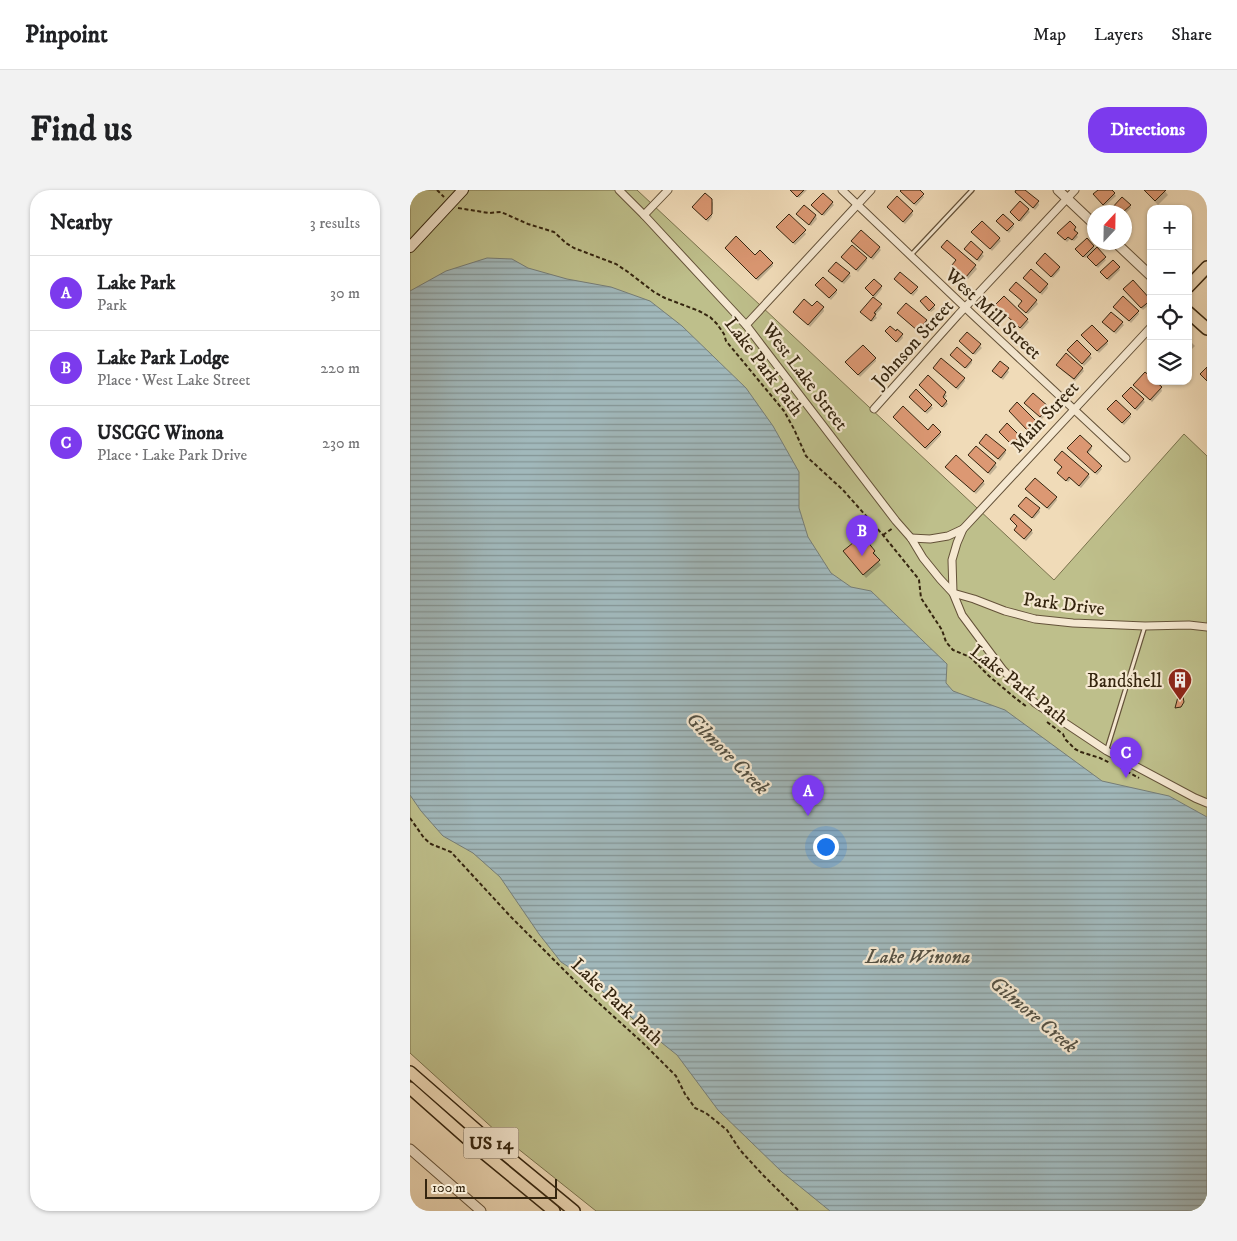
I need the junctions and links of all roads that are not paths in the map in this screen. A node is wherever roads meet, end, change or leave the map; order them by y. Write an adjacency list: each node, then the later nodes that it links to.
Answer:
1 (463, 190): 13 (main road)
2 (619, 190): 11 (street, West Lake Street)
3 (668, 190): 11 (street)
4 (842, 190): 10 (street, West Mill Street)
5 (871, 190): 10 (street)
6 (972, 190): 15 (lane)
7 (1058, 190): 9 (street)
8 (1075, 190): 9 (street, Johnson Street)
9 (1067, 198): 12 (street); 19 (street, Johnson Street)
10 (857, 205): 15 (street, West Mill Street); 21 (street)
11 (644, 215): 21 (street, West Lake Street)
12 (1087, 217)
13 (410, 247)
14 (1123, 250): 17 (street)
15 (910, 255): 19 (street, West Mill Street)
16 (1207, 267): 18 (main road)
17 (1147, 272)
18 (1192, 283)
19 (966, 308): 24 (street, Johnson Street); 25 (street, West Mill Street)
20 (1192, 316): 22 (main road)
21 (746, 324): 28 (street, West Lake Street)
22 (1207, 329)
23 (1147, 331): 25 (street, Main Street)
24 (874, 409)
25 (1074, 410): 26 (street, West Mill Street); 27 (street, Main Street)
26 (1126, 458)
27 (963, 529): 28 (street, Main Street); 29 (street, Main Street)
28 (911, 538): 29 (street, West Lake Street)
29 (953, 593): 30 (street, Park Drive); 32 (street)
30 (1145, 626): 31 (street, Park Drive); 32 (lane)
31 (1207, 627)
32 (1107, 751): 33 (street)
33 (1207, 803)
34 (410, 1072): 39 (main road, US 14)
35 (410, 1088): 38 (main road, US 14)
36 (410, 1149): 37 (street)
37 (481, 1211)
38 (554, 1211)
39 (574, 1211)

